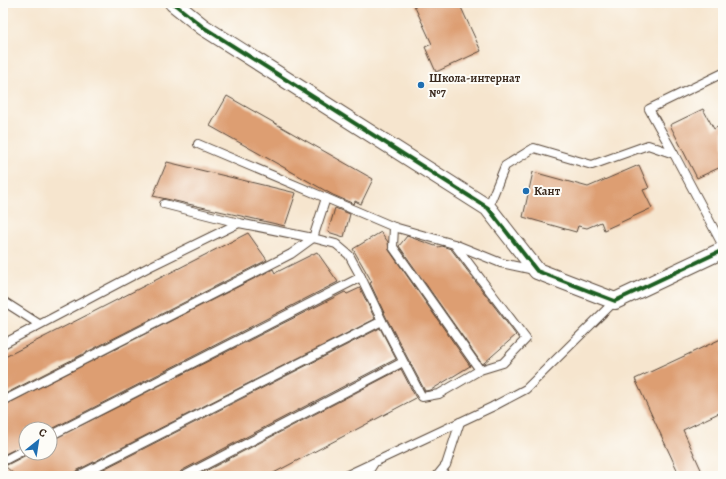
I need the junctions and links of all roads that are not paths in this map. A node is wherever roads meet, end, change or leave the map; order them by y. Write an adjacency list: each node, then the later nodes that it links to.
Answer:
1 (173, 3): 7 (street)
2 (723, 73): 4 (lane)
3 (198, 144): 5 (lane)
4 (674, 154): 7 (lane); 12 (lane)
5 (326, 198): 9 (lane); 10 (lane)
6 (164, 204): 8 (lane)
7 (488, 208): 14 (street)
8 (239, 223): 10 (lane); 19 (lane)
9 (394, 227): 11 (lane); 22 (lane)
10 (313, 238): 15 (lane); 23 (lane)
11 (454, 244): 14 (lane); 22 (lane)
12 (723, 246)
13 (723, 250): 17 (street)
14 (537, 271): 17 (street)
15 (361, 277): 18 (lane); 25 (lane)
16 (3, 301): 19 (lane)
17 (615, 301): 24 (lane)
18 (382, 321): 21 (lane); 29 (lane)
19 (39, 324): 20 (lane)
20 (3, 344)
21 (403, 362): 22 (lane); 30 (lane)
22 (480, 370)
23 (3, 401)
24 (460, 422): 28 (lane); 33 (lane)
25 (58, 432)
26 (18, 453): 27 (lane)
27 (3, 461)
28 (374, 463): 31 (lane); 32 (lane)
29 (78, 476)
30 (184, 476)
31 (345, 476)
32 (366, 476)
33 (437, 476)

